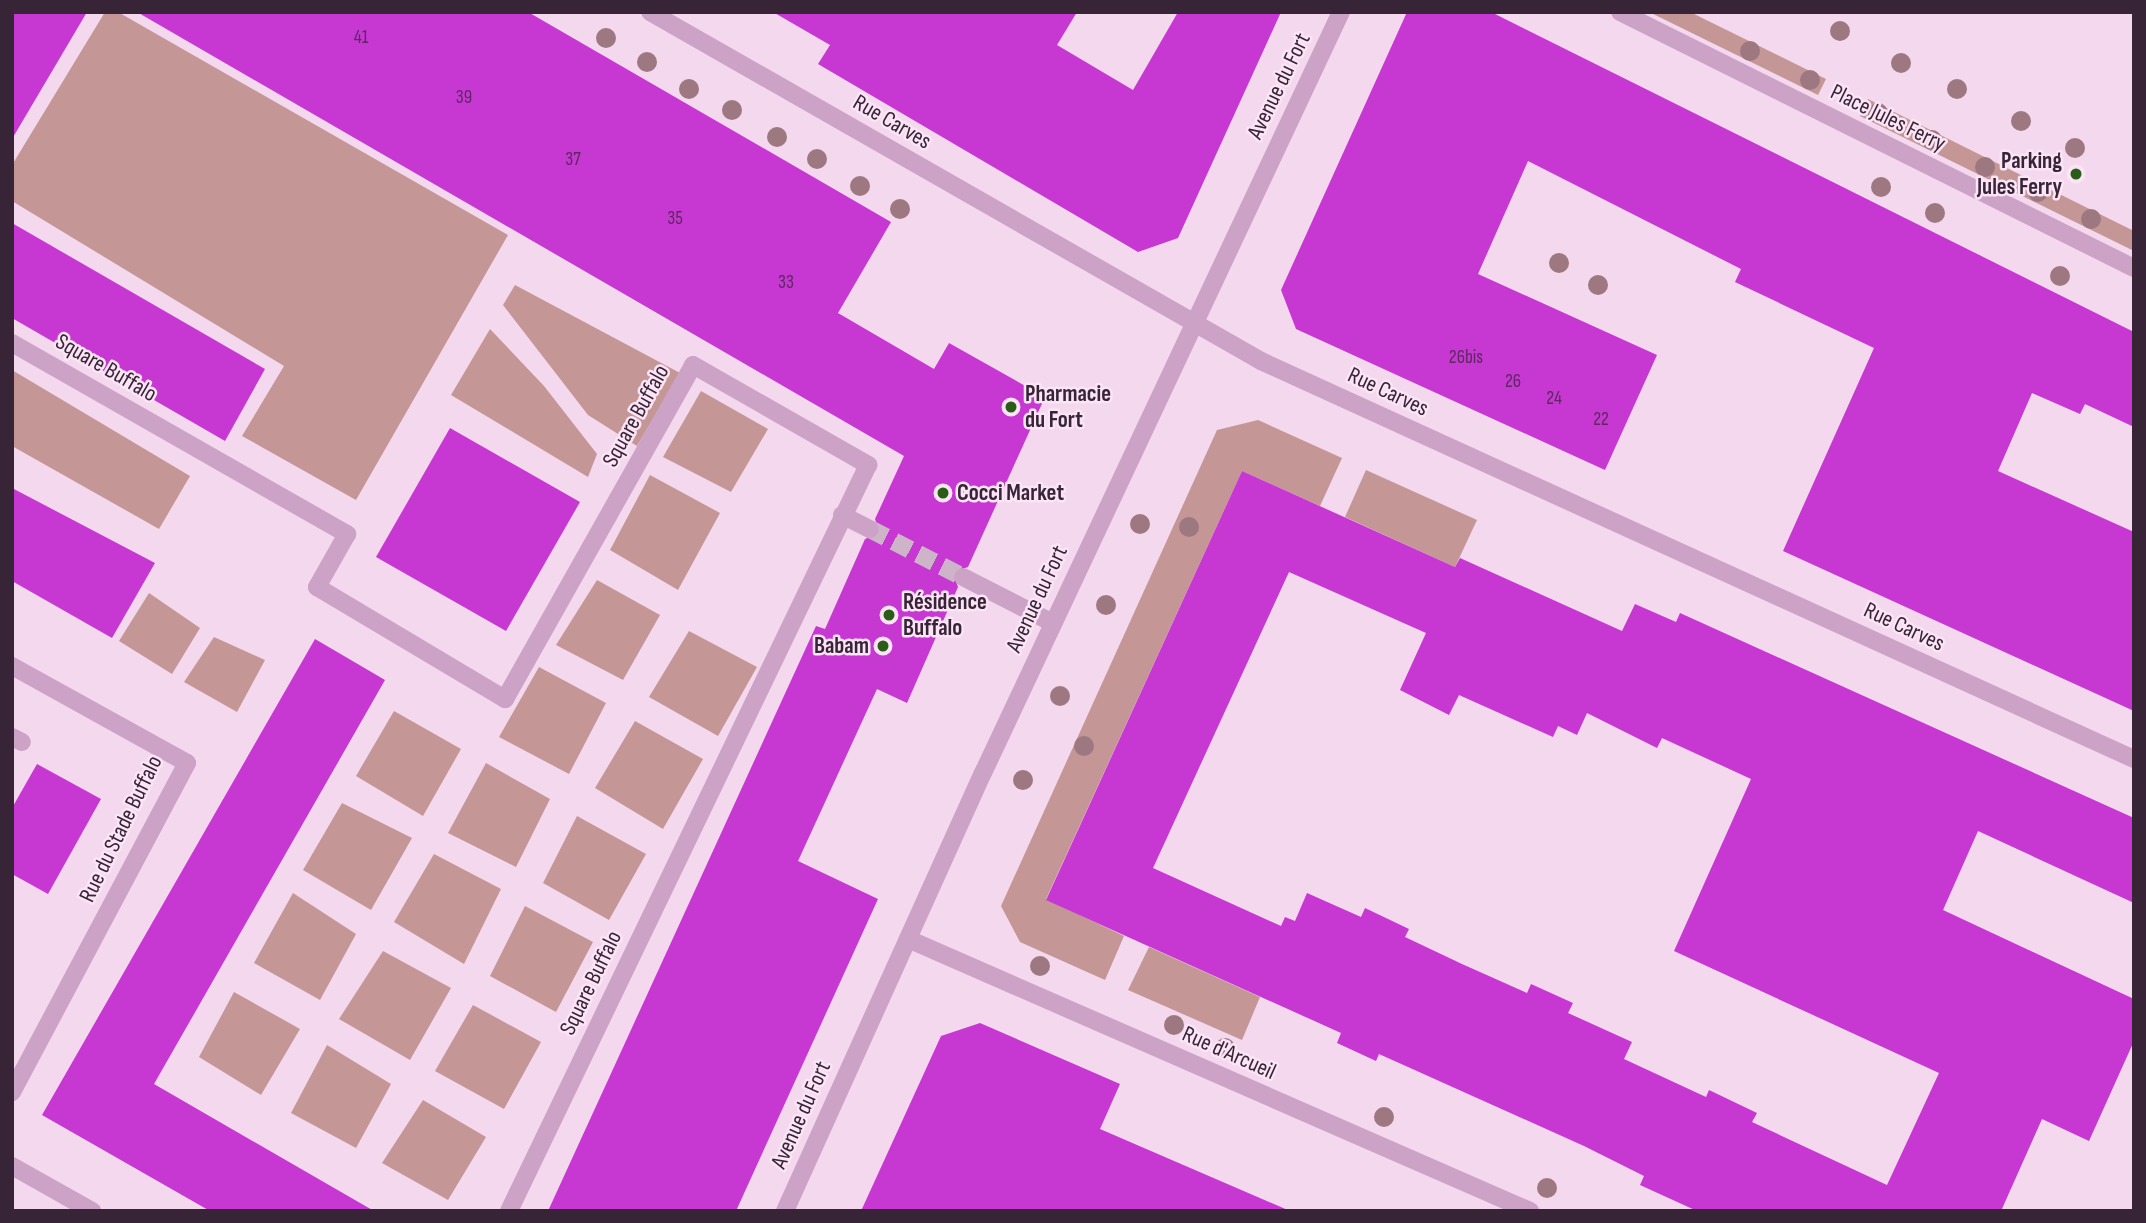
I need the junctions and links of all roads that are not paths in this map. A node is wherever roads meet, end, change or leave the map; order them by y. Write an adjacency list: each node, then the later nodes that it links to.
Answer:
1 (650, 12): 5 (street, Rue Carves)
2 (1341, 12): 5 (street, Avenue du Fort)
3 (1620, 12): 4 (street, Place Jules Ferry)
4 (2134, 268)
5 (1194, 321): 10 (street, Avenue du Fort); 12 (street, Rue Carves)
6 (12, 343): 7 (street, Square Buffalo)
7 (842, 515): 8 (street); 17 (street, Square Buffalo)
8 (870, 529)
9 (963, 577): 10 (street)
10 (1053, 623): 13 (street, Avenue du Fort)
11 (12, 666): 14 (street, Rue du Stade Buffalo)
12 (2134, 759)
13 (908, 939): 18 (street, Avenue du Fort); 19 (street, Rue d'Arcueil)
14 (12, 1092)
15 (12, 1167): 16 (street)
16 (92, 1211)
17 (509, 1211)
18 (785, 1211)
19 (1530, 1211)

